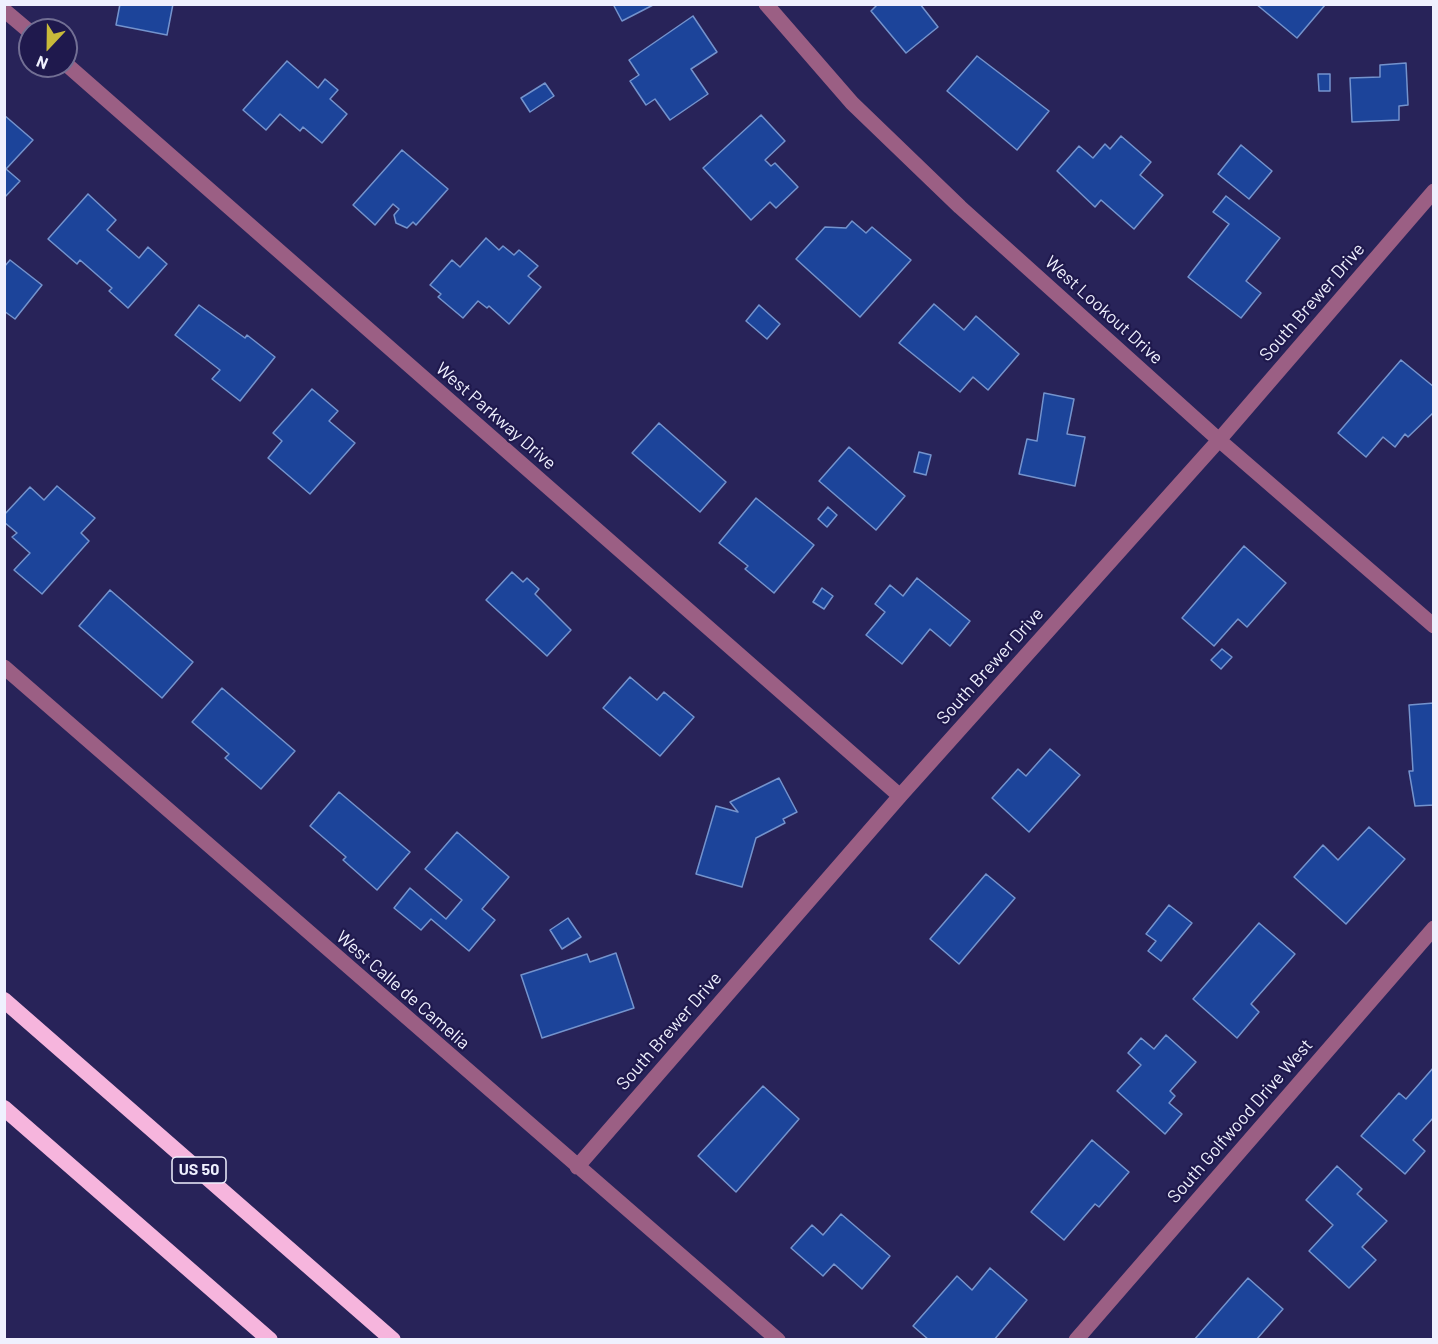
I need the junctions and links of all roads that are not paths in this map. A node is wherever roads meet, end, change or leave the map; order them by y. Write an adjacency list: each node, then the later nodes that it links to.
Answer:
1 (766, 4): 6 (street, West Lookout Drive)
2 (4, 10): 3 (street)
3 (18, 22)
4 (78, 75): 9 (street, West Parkway Drive)
5 (1434, 191): 6 (street, South Brewer Drive)
6 (1219, 440): 7 (street, West Lookout Drive); 9 (street, South Brewer Drive)
7 (1434, 626)
8 (4, 668): 13 (street, West Calle de Camelia)
9 (900, 796): 13 (street, South Brewer Drive)
10 (1434, 928): 17 (street, South Golfwood Drive West)
11 (4, 1000): 15 (highway, US 50)
12 (4, 1108): 14 (highway)
13 (577, 1167): 16 (street, West Calle de Camelia)
14 (270, 1340)
15 (393, 1340)
16 (778, 1340)
17 (1076, 1340)

